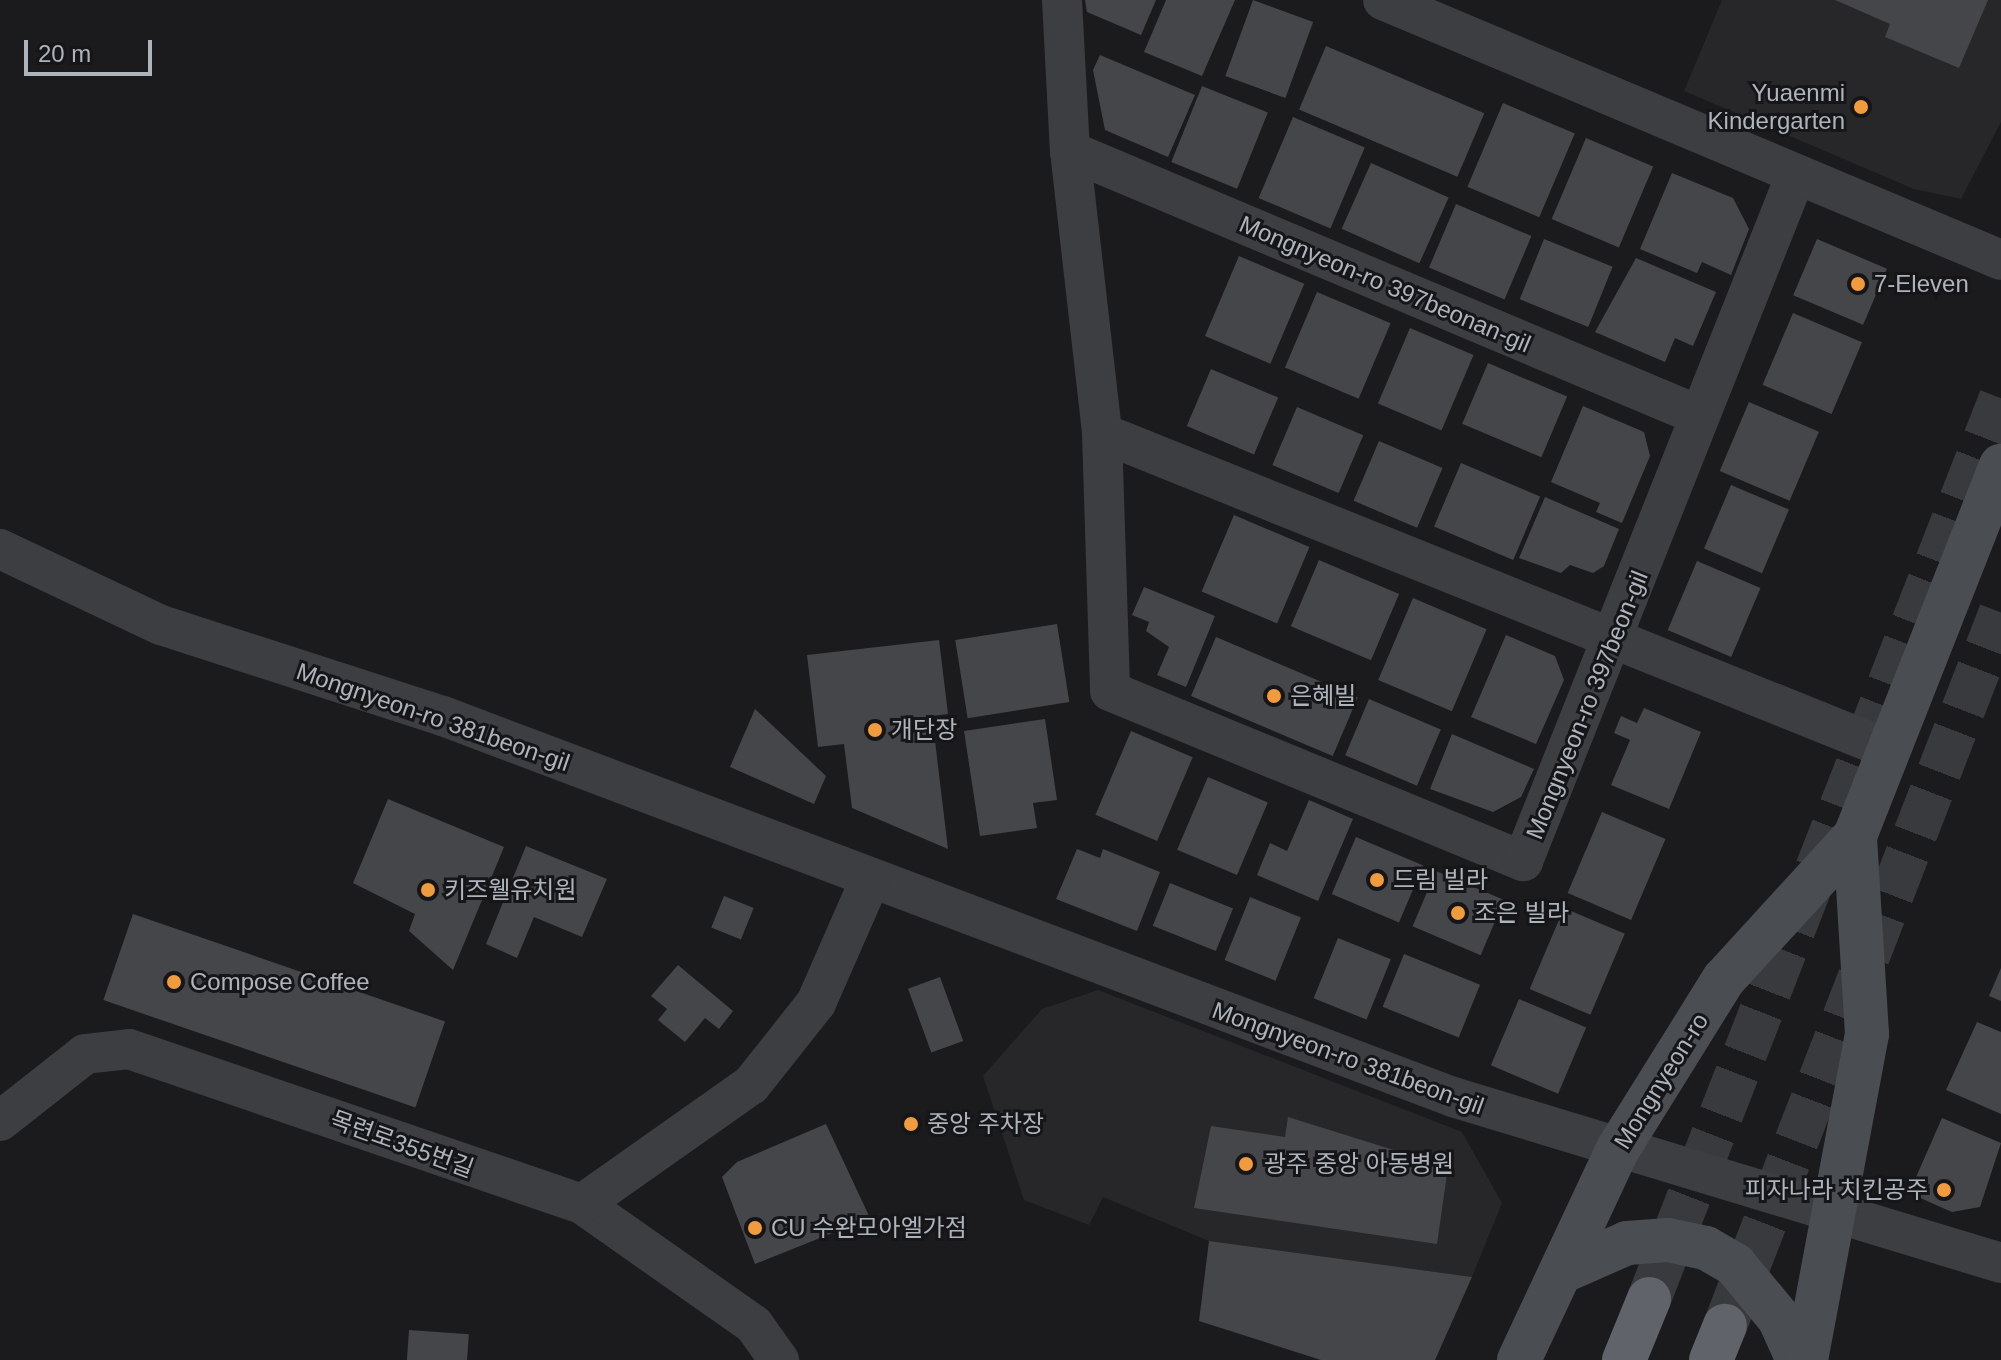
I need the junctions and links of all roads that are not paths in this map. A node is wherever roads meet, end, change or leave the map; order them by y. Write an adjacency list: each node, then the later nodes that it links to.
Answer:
1 (1062, 0): 3 (street)
2 (1383, 0): 4 (street)
3 (1070, 151): 6 (street, Mongnyeon-ro 397beonan-gil); 7 (street)
4 (1795, 177): 5 (street); 6 (street, Mongnyeon-ro 397beon-gil)
5 (2001, 260)
6 (1700, 416): 10 (street, Mongnyeon-ro 397beon-gil)
7 (1102, 433): 10 (street); 10 (street, Mongnyeon-ro 397beon-gil)
8 (1999, 475): 11 (main road, Mongnyeon-ro)
9 (0, 549): 13 (street, Mongnyeon-ro 381beon-gil)
10 (1614, 642): 11 (street)
11 (1890, 750): 12 (main road, Mongnyeon-ro)
12 (1855, 836): 15 (main road, Mongnyeon-ro); 17 (main road, Mongnyeon-ro)
13 (869, 882): 15 (street, Mongnyeon-ro 381beon-gil); 16 (street)
14 (0, 1121): 16 (street, 목련로355번길)
15 (1618, 1149): 17 (street, Mongnyeon-ro 381beon-gil); 19 (main road, Mongnyeon-ro)
16 (582, 1204): 21 (street, 목련로355번길)
17 (1834, 1212): 18 (street, Mongnyeon-ro 381beon-gil); 25 (main road, Mongnyeon-ro)
18 (2000, 1260)
19 (1561, 1272): 22 (main road, Mongnyeon-ro); 24 (main road)
20 (1649, 1299): 23 (highway)
21 (779, 1360)
22 (1519, 1360)
23 (1624, 1360)
24 (1798, 1360)
25 (1806, 1360)

